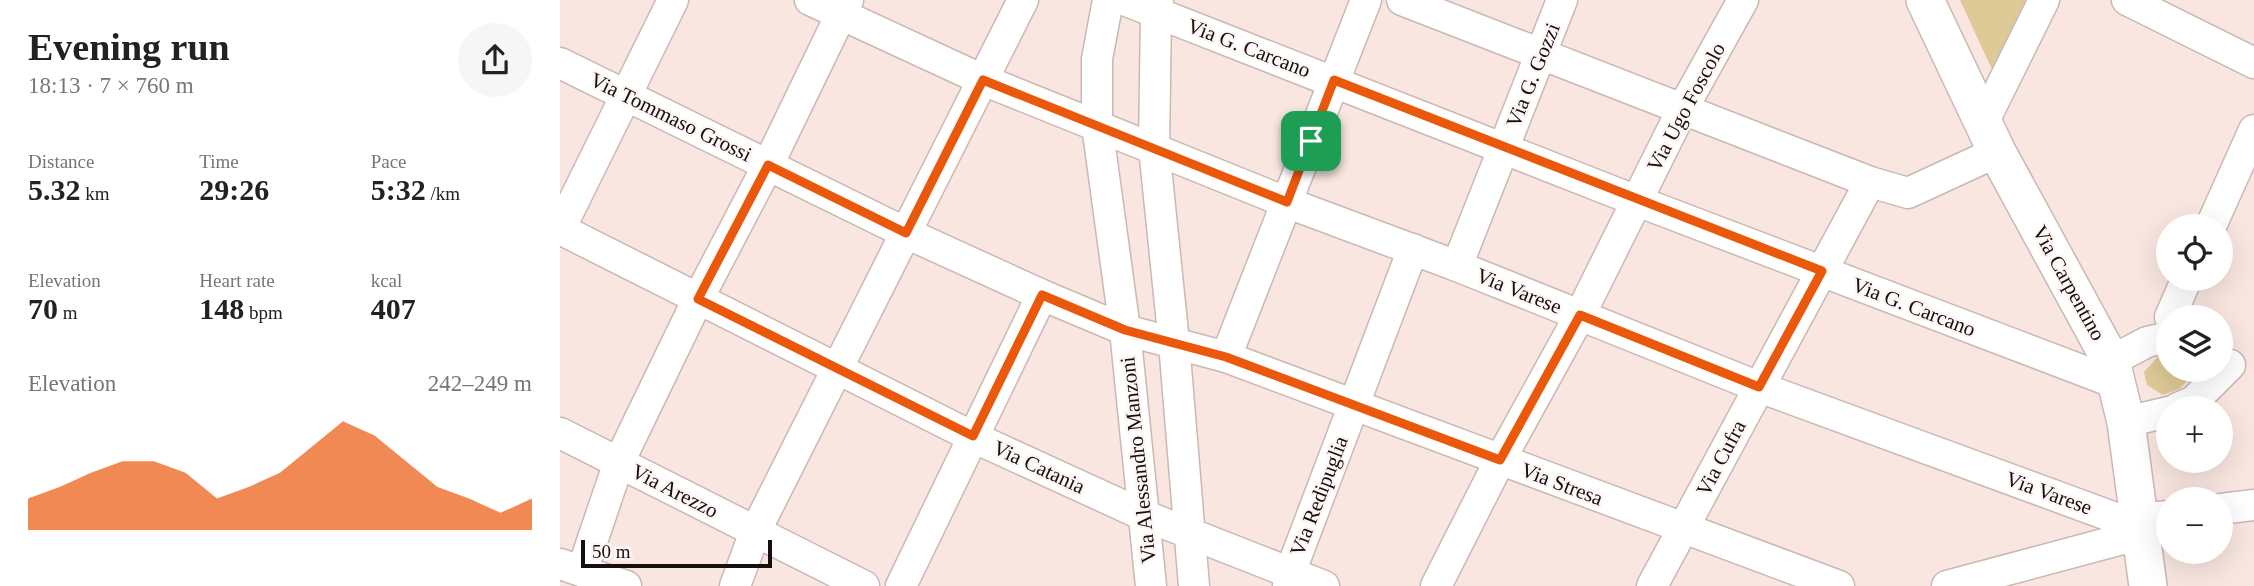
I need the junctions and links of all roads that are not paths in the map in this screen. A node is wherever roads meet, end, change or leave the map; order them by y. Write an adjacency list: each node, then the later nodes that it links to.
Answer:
1 (673, 0): 20 (street)
2 (810, 0): 14 (street, Via Varese)
3 (1023, 0): 18 (street)
4 (1108, 0): 22 (street, Via Alessandro Manzoni)
5 (1124, 0): 13 (street, Via G. Carcano)
6 (1366, 0): 19 (street)
7 (1402, 0): 15 (street)
8 (1562, 0): 15 (street, Via G. Gozzi)
9 (1743, 0): 21 (street, Via Ugo Foscolo)
10 (1925, 0): 24 (street, Via Carpentino)
11 (2044, 0): 24 (street)
12 (2127, 0): 16 (street)
13 (1157, 6): 19 (street, Via G. Carcano); 26 (street, Via Alessandro Manzoni)
14 (844, 8): 18 (street, Via Varese); 27 (street)
15 (1541, 54): 21 (street); 25 (street, Via G. Gozzi)
16 (2254, 62)
17 (560, 63): 20 (street, Via Tommaso Grossi)
18 (983, 80): 22 (street, Via Varese); 33 (street)
19 (1334, 80): 25 (street, Via G. Carcano); 30 (street)
20 (626, 95): 27 (street, Via Tommaso Grossi); 32 (street)
21 (1683, 108): 28 (street); 29 (street, Via Ugo Foscolo)
22 (1097, 125): 26 (street, Via Varese); 40 (street, Via Alessandro Manzoni)
23 (2254, 130): 31 (street)
24 (1990, 137): 28 (street); 46 (street, Via Carpentino)
25 (1504, 148): 29 (street, Via G. Carcano); 35 (street, Via G. Gozzi)
26 (1154, 149): 30 (street, Via Varese); 42 (street, Via Alessandro Manzoni)
27 (768, 165): 33 (street, Via Tommaso Grossi); 38 (street)
28 (1870, 182): 36 (street, Via Cufra)
29 (1637, 201): 36 (street, Via G. Carcano); 39 (street, Via Ugo Foscolo)
30 (1287, 202): 34 (street, Via Varese); 43 (street)
31 (2216, 214)
32 (560, 229): 38 (street, Via Catania)
33 (906, 233): 37 (street, Via Tommaso Grossi); 45 (street)
34 (1413, 249): 35 (street, Via Varese); 49 (street, Via Redipuglia)
35 (1457, 266): 39 (street, Via Varese)
36 (1822, 271): 46 (street, Via G. Carcano); 47 (street, Via Cufra)
37 (1042, 295): 40 (street, Via Tommaso Grossi); 53 (street)
38 (698, 299): 45 (street, Via Catania); 55 (street)
39 (1580, 315): 47 (street, Via Varese); 54 (street, Via Ugo Foscolo)
40 (1125, 330): 42 (street, Via Stresa); 58 (street, Via Alessandro Manzoni)
41 (2156, 337): 46 (street)
42 (1174, 343): 43 (street, Via Stresa); 62 (street, Via Alessandro Manzoni)
43 (1226, 357): 49 (street, Via Stresa)
44 (2235, 367): 48 (street)
45 (836, 369): 53 (street, Via Catania); 61 (street)
46 (2115, 372): 51 (street, Via Carpentino)
47 (1759, 387): 59 (street, Via Varese); 60 (street, Via Cufra)
48 (2199, 396)
49 (1353, 406): 54 (street, Via Stresa); 65 (street, Via Redipuglia)
50 (2156, 415): 51 (street)
51 (2126, 422): 59 (street, Via Carpentino)
52 (560, 433): 55 (street, Via Arezzo)
53 (973, 436): 58 (street, Via Catania); 69 (street)
54 (1500, 460): 60 (street, Via Stresa); 73 (street, Via Ugo Foscolo)
55 (619, 462): 61 (street, Via Arezzo); 63 (street)
56 (2254, 505): 57 (street)
57 (2233, 508)
58 (1143, 515): 62 (street, Via Catania); 70 (street, Via Alessandro Manzoni)
59 (2147, 524): 64 (street); 77 (street, Via Carpentino)
60 (1683, 530): 74 (street, Via Cufra); 75 (street, Via Stresa)
61 (755, 532): 67 (street); 68 (street, Via Arezzo)
62 (1191, 534): 65 (street, Via Catania); 71 (street, Via Alessandro Manzoni)
63 (571, 568): 66 (street)
64 (2001, 578): 76 (street)
65 (1289, 579): 72 (street, Via Catania)
66 (626, 586)
67 (735, 586)
68 (864, 586)
69 (901, 586)
70 (1151, 586)
71 (1194, 586)
72 (1324, 586)
73 (1436, 586)
74 (1652, 586)
75 (1839, 586)
76 (1947, 586)
77 (2148, 586)

